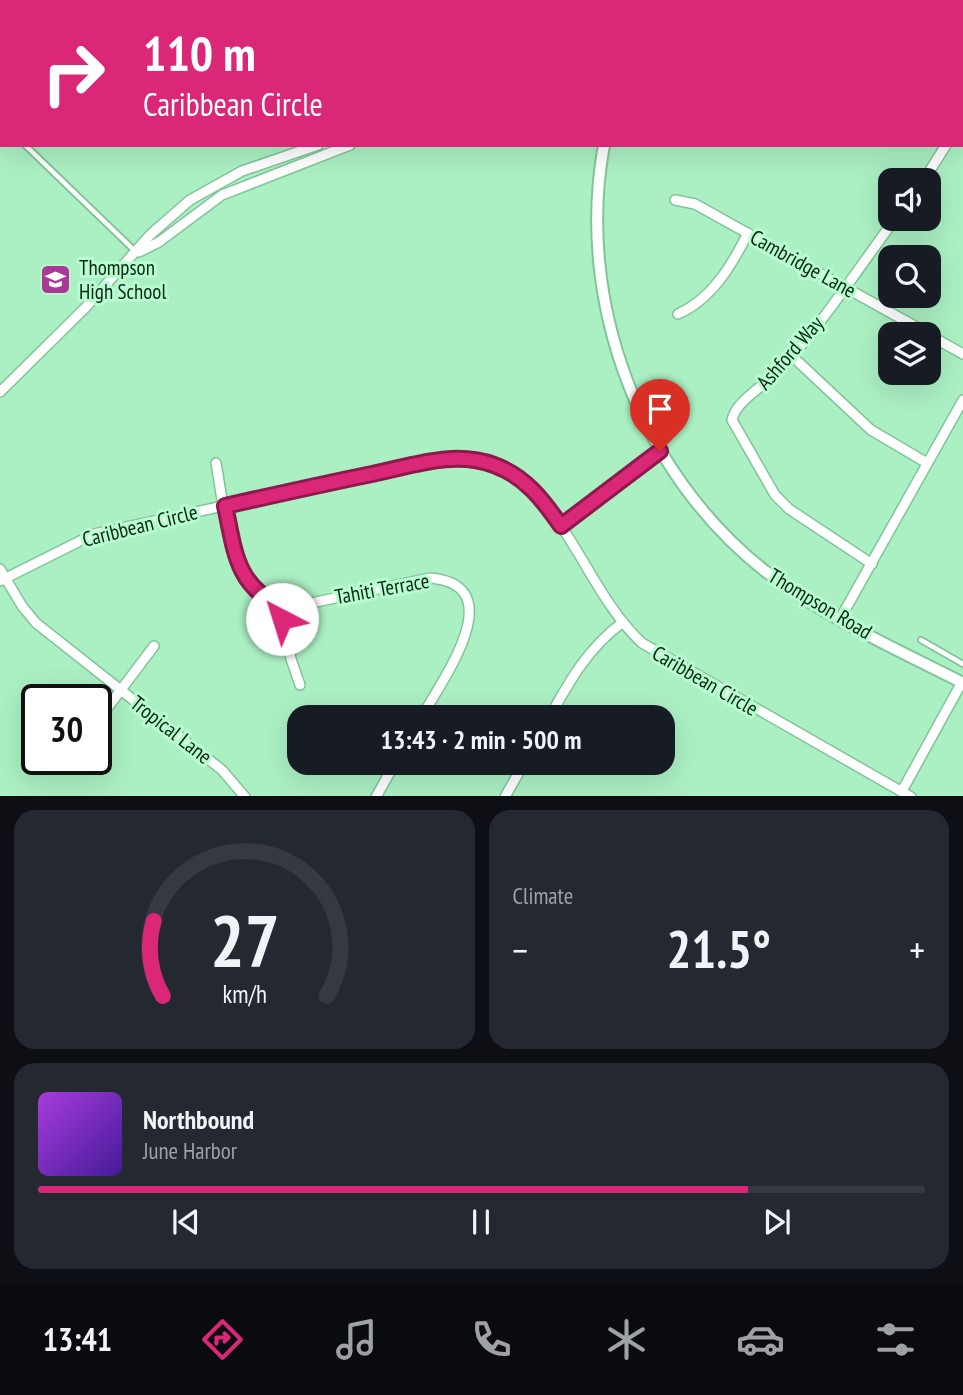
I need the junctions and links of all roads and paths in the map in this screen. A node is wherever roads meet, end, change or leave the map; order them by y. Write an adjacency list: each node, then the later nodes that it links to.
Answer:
1 (27, 147): 10 (lane)
2 (312, 147): 10 (street)
3 (346, 147): 10 (street)
4 (604, 147): 19 (street, Thompson Road)
5 (945, 147): 6 (street)
6 (932, 168)
7 (676, 200): 9 (street, Cambridge Lane)
8 (886, 231): 11 (street, Ashford Way)
9 (748, 233): 11 (street, Cambridge Lane); 12 (street)
10 (137, 253): 17 (street)
11 (844, 287): 13 (street, Cambridge Lane); 16 (street, Ashford Way)
12 (678, 314)
13 (907, 322)
14 (941, 341): 15 (street, Cambridge Lane)
15 (963, 354)
16 (792, 356): 21 (street); 24 (street, Ashford Way)
17 (0, 392)
18 (963, 400): 21 (street)
19 (660, 451): 23 (street); 28 (street, Thompson Road)
20 (216, 463): 22 (street)
21 (927, 463): 24 (street)
22 (225, 506): 23 (street, Caribbean Circle); 26 (street, Caribbean Circle); 27 (street)
23 (561, 526): 29 (street, Caribbean Circle)
24 (872, 564): 28 (street)
25 (0, 569): 26 (street, Tropical Lane)
26 (2, 580): 35 (street, Tropical Lane)
27 (281, 607): 34 (street); 37 (street, Tahiti Terrace)
28 (840, 619): 33 (street, Thompson Road)
29 (623, 622): 38 (street); 41 (street, Caribbean Circle)
30 (921, 640): 32 (lane)
31 (154, 646): 35 (street)
32 (963, 664)
33 (962, 683): 41 (street)
34 (300, 685)
35 (121, 690): 36 (street); 42 (street, Tropical Lane)
36 (112, 702)
37 (428, 705)
38 (556, 705)
39 (389, 775): 43 (street)
40 (517, 775): 44 (street)
41 (906, 794)
42 (245, 796)
43 (376, 796)
44 (505, 796)

